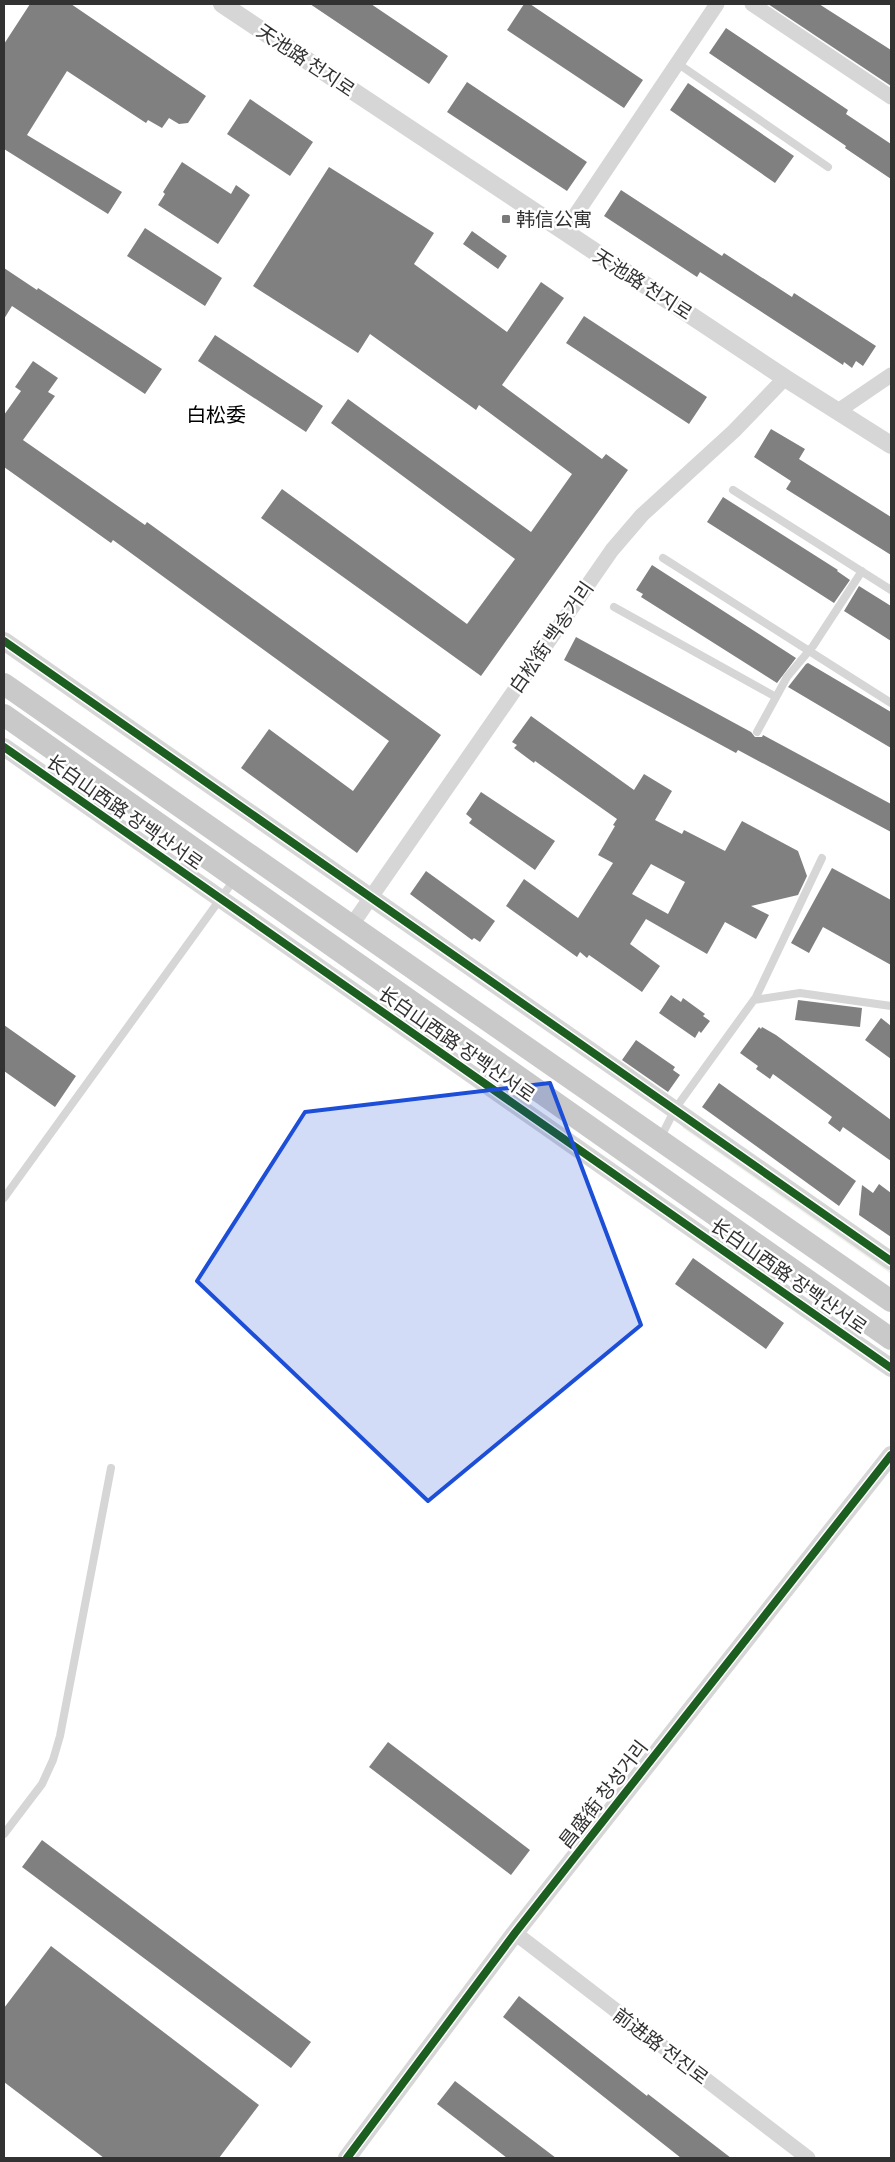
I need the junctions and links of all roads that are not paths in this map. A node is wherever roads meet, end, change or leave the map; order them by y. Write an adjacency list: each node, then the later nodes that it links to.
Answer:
1 (222, 4): 7 (street, 天池路 천지로)
2 (717, 4): 4 (street)
3 (752, 4): 5 (street)
4 (677, 63): 6 (lane); 7 (street)
5 (891, 97)
6 (828, 168)
7 (564, 232): 9 (street, 天池路 천지로)
8 (891, 375): 10 (street)
9 (785, 378): 10 (street, 天池路 천지로); 27 (street, 白松街 백송거리)
10 (838, 411): 11 (street, 天池路 천지로)
11 (891, 445)
12 (733, 490): 14 (lane)
13 (663, 558): 18 (lane)
14 (862, 571): 15 (lane); 18 (lane)
15 (891, 590)
16 (614, 608): 20 (lane)
17 (4, 641): 27 (street)
18 (810, 651): 20 (lane); 21 (lane)
19 (4, 684): 29 (main road, 长白山西路 장백산서로)
20 (776, 697): 23 (lane)
21 (891, 703)
22 (4, 715): 26 (main road, 长白山西路 장백산서로)
23 (756, 732)
24 (4, 747): 28 (street, 长白山西路 장백산서로)
25 (822, 858): 30 (lane)
26 (236, 877): 28 (lane); 37 (main road, 长白山西路 장백산서로)
27 (371, 896): 29 (street, 白松街 백송거리); 32 (street)
28 (220, 898): 34 (lane); 38 (street, 长白山西路 장백산서로)
29 (351, 926): 33 (main road, 长白山西路 장백산서로)
30 (754, 1000): 31 (lane); 32 (lane)
31 (891, 1006)
32 (675, 1109): 33 (lane); 35 (street)
33 (659, 1141): 36 (main road, 长白山西路 장백산서로)
34 (4, 1198)
35 (891, 1261)
36 (891, 1301)
37 (891, 1339)
38 (891, 1368)
39 (891, 1455): 42 (street, 昌盛街 창성거리)
40 (111, 1468): 41 (lane)
41 (4, 1834)
42 (515, 1933): 43 (street, 昌盛街 창성거리); 44 (street, 前进路 전진로)
43 (347, 2158)
44 (806, 2158)

